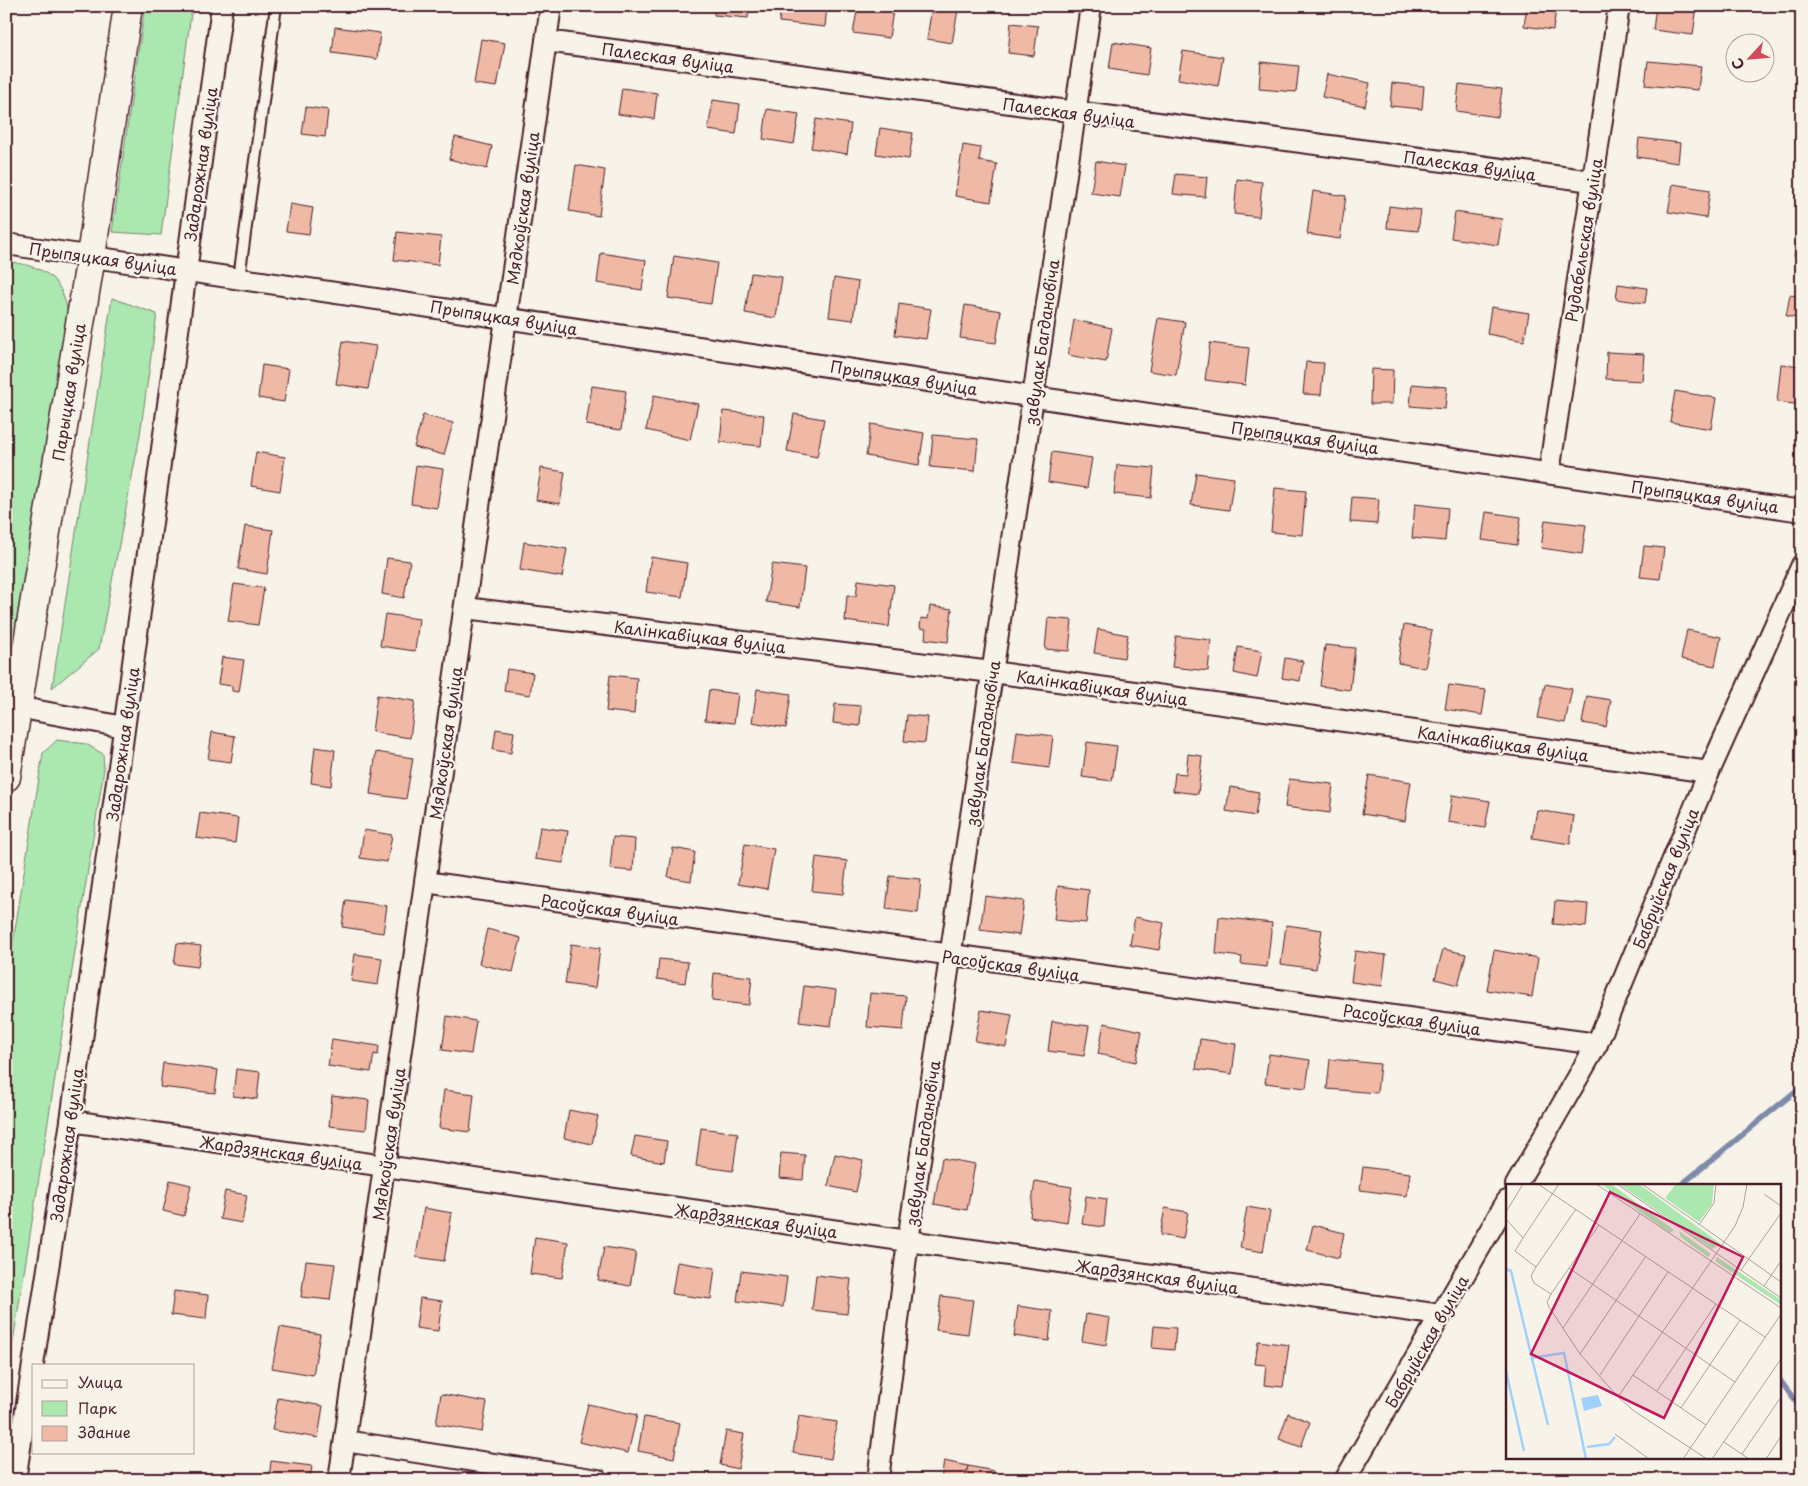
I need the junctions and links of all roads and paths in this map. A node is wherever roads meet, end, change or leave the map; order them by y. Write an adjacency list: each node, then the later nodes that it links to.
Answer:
1 (128, 6): 11 (main road, Парыцкая вуліца)
2 (222, 6): 12 (street, Задарожная вуліца)
3 (276, 6): 13 (lane)
4 (551, 6): 7 (street, Мядкоўская вуліца)
5 (1091, 6): 8 (street, завулак Багдановіча)
6 (1619, 6): 9 (street, Рудабельская вуліца)
7 (546, 41): 8 (street, Палеская вуліца); 14 (street, Мядкоўская вуліца)
8 (1075, 113): 9 (street, Палеская вуліца); 15 (street, завулак Багдановіча)
9 (1592, 182): 16 (street, Рудабельская вуліца)
10 (6, 244): 11 (street, Прыпяцкая вуліца)
11 (91, 256): 12 (street, Прыпяцкая вуліца); 21 (main road, Парыцкая вуліца)
12 (186, 270): 13 (street, Прыпяцкая вуліца); 22 (street, Задарожная вуліца)
13 (239, 278): 14 (street, Прыпяцкая вуліца)
14 (506, 317): 15 (street, Прыпяцкая вуліца); 19 (street, Мядкоўская вуліца)
15 (1033, 396): 16 (street, Прыпяцкая вуліца); 20 (street, завулак Багдановіча)
16 (1548, 473): 17 (street, Прыпяцкая вуліца)
17 (1802, 511)
18 (1802, 566): 23 (street, Бабруйская вуліца)
19 (465, 608): 20 (street, Калінкавіцкая вуліца); 25 (street, Мядкоўская вуліца)
20 (992, 672): 23 (street, Калінкавіцкая вуліца); 26 (street, завулак Багдановіча)
21 (17, 707): 22 (street); 24 (main road, Парыцкая вуліца)
22 (124, 727): 28 (street, Задарожная вуліца)
23 (1709, 772): 27 (street, Бабруйская вуліца)
24 (6, 777)
25 (425, 882): 26 (street, Расоўская вуліца); 29 (street, Мядкоўская вуліца)
26 (950, 956): 27 (street, Расоўская вуліца); 32 (street, завулак Багдановіча)
27 (1597, 1044): 30 (street, Бабруйская вуліца)
28 (71, 1121): 29 (street, Жардзянская вуліца); 34 (street, Задарожная вуліца)
29 (384, 1167): 32 (street, Жардзянская вуліца); 36 (street, Мядкоўская вуліца)
30 (1517, 1184)
31 (1506, 1203): 33 (street, Бабруйская вуліца)
32 (908, 1242): 33 (street, Жардзянская вуліца); 40 (street, завулак Багдановіча)
33 (1441, 1315): 41 (street, Бабруйская вуліца)
34 (33, 1364)
35 (32, 1371): 37 (street, Задарожная вуліца)
36 (345, 1441): 38 (street, Мядкоўская вуліца); 39 (street)
37 (15, 1480)
38 (340, 1480)
39 (598, 1480)
40 (878, 1480)
41 (1345, 1480)

